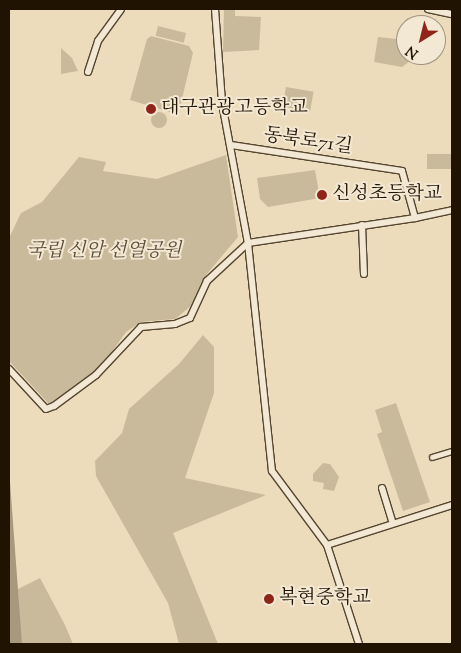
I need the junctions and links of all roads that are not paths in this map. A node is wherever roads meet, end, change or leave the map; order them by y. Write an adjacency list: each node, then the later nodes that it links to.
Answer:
1 (121, 9): 5 (street)
2 (215, 9): 6 (street)
3 (428, 9): 4 (street)
4 (452, 14)
5 (88, 72)
6 (231, 145): 8 (street, 동북로71길); 10 (street)
7 (452, 210): 8 (street)
8 (415, 218): 9 (street)
9 (362, 225): 10 (street); 11 (street)
10 (248, 243): 12 (street); 18 (street)
11 (364, 274)
12 (9, 369)
13 (452, 451): 14 (street)
14 (432, 457)
15 (382, 488): 17 (street)
16 (452, 505): 17 (street)
17 (394, 523): 18 (street)
18 (327, 545): 19 (street)
19 (359, 644)

